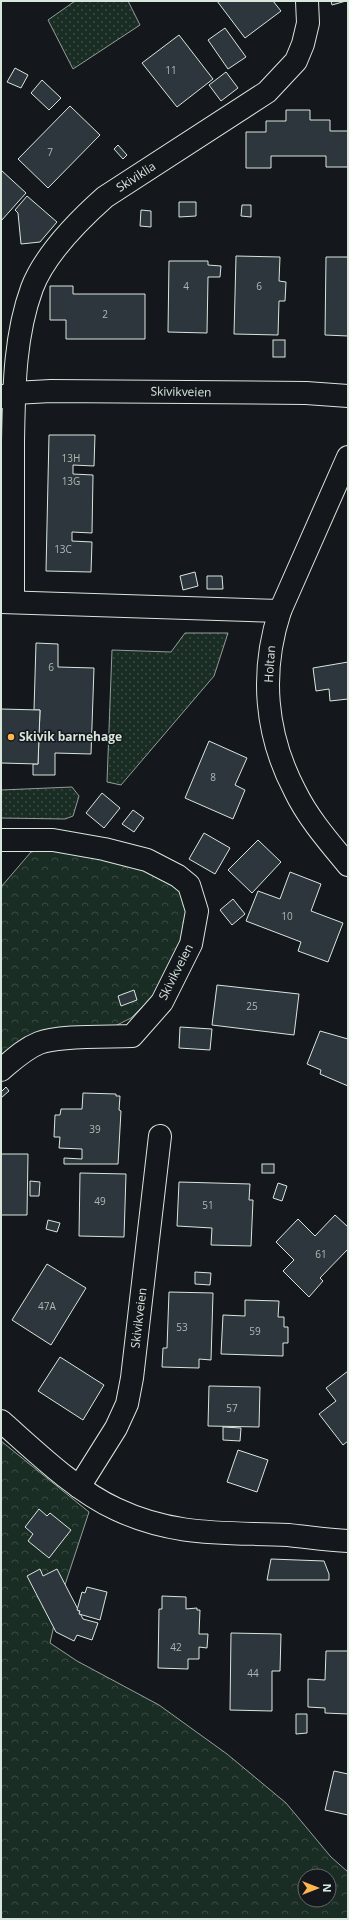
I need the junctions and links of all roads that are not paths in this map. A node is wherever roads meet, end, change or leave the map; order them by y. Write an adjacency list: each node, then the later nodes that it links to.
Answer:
1 (308, 1): 2 (street, Skiviklia)
2 (8, 395): 3 (street, Skivikveien); 5 (street)
3 (348, 396)
4 (348, 457): 6 (street, Holtan)
5 (7, 602): 6 (street)
6 (280, 611): 8 (street, Holtan)
7 (1, 840): 9 (street, Skivikveien)
8 (348, 865)
9 (1, 1070)
10 (160, 1136): 12 (street, Skivikveien)
11 (1, 1421): 12 (street)
12 (79, 1487): 13 (street)
13 (348, 1541)

